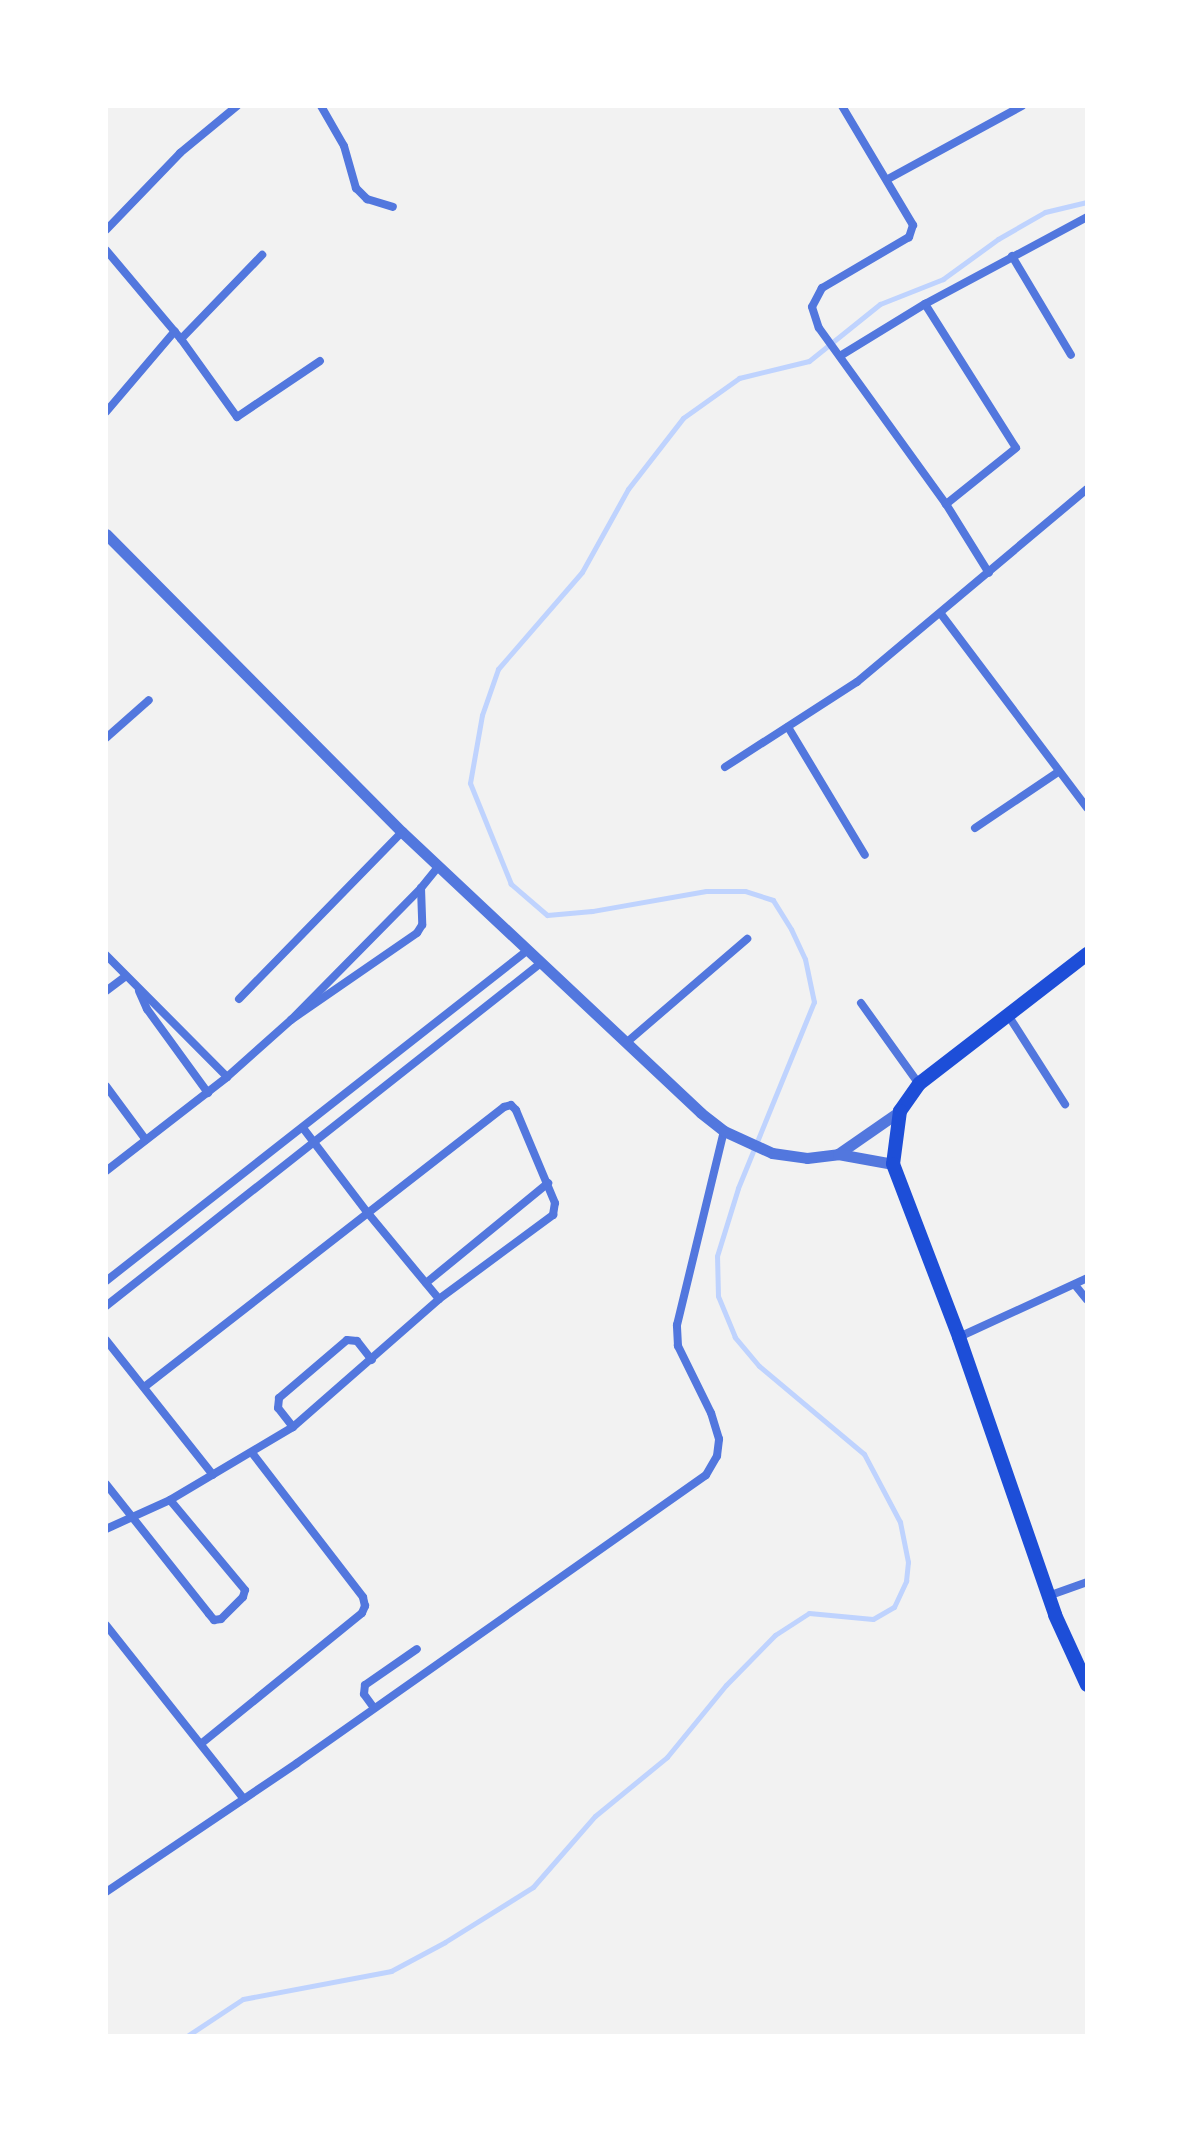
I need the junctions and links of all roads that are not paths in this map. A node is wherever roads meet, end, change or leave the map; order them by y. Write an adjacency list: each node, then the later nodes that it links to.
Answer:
1 (237, 106): 8 (street)
2 (321, 106): 6 (street)
3 (842, 106): 5 (street)
4 (1022, 106): 5 (street)
5 (888, 179): 14 (street)
6 (393, 207)
7 (1087, 218): 11 (street)
8 (106, 230)
9 (106, 250): 13 (street)
10 (262, 255): 13 (street)
11 (1012, 256): 12 (street); 15 (street)
12 (925, 304): 14 (street); 19 (street)
13 (178, 335): 16 (street); 17 (street)
14 (838, 354): 19 (street)
15 (1071, 355)
16 (320, 361)
17 (106, 412)
18 (1086, 491): 21 (street)
19 (946, 504): 21 (street)
20 (106, 534): 30 (street)
21 (989, 573): 22 (street)
22 (941, 614): 24 (street); 27 (street)
23 (149, 700): 25 (street)
24 (788, 727): 26 (street); 31 (street)
25 (106, 738)
26 (725, 767)
27 (1058, 772): 28 (street); 29 (street)
28 (1087, 808)
29 (975, 828)
30 (402, 832): 32 (street); 44 (street)
31 (865, 855)
32 (439, 866): 33 (street); 35 (street)
33 (421, 888): 47 (street); 47 (street)
34 (747, 939): 48 (street)
35 (528, 950): 38 (street); 40 (street)
36 (106, 955): 39 (street)
37 (1086, 956): 46 (main road)
38 (541, 963): 43 (street); 48 (street)
39 (126, 976): 41 (street); 42 (street)
40 (491, 981): 43 (street); 55 (street)
41 (136, 987): 49 (street); 52 (street)
42 (106, 991)
43 (504, 992): 58 (street)
44 (239, 999)
45 (861, 1003): 50 (street)
46 (1008, 1015): 50 (main road); 53 (street)
47 (291, 1020): 49 (street)
48 (626, 1043): 56 (street)
49 (227, 1077): 52 (street)
50 (919, 1084): 54 (main road)
51 (106, 1086): 57 (street)
52 (208, 1093): 57 (street)
53 (1065, 1104)
54 (900, 1111): 59 (street); 60 (main road)
55 (303, 1128): 58 (street); 65 (street)
56 (724, 1131): 59 (street); 87 (street)
57 (146, 1140): 61 (street)
58 (314, 1142): 63 (street); 70 (street)
59 (838, 1154): 60 (street)
60 (893, 1164): 71 (main road)
61 (106, 1171)
62 (548, 1183): 63 (street); 66 (street); 68 (street)
63 (367, 1212): 66 (street); 74 (street)
64 (1087, 1278): 67 (street)
65 (106, 1281)
66 (426, 1283): 68 (street)
67 (1075, 1285): 69 (street); 71 (street)
68 (439, 1299): 73 (street)
69 (1087, 1300)
70 (106, 1306)
71 (959, 1337): 83 (main road)
72 (106, 1340): 74 (street)
73 (372, 1360): 75 (street); 75 (street)
74 (145, 1386): 77 (street)
75 (293, 1427): 76 (street)
76 (252, 1453): 77 (street); 88 (street)
77 (213, 1475): 79 (street)
78 (106, 1484): 80 (street)
79 (170, 1500): 80 (street); 80 (street)
80 (132, 1516): 81 (street)
81 (106, 1529)
82 (1087, 1582): 83 (street)
83 (1048, 1596): 86 (main road)
84 (106, 1625): 88 (street)
85 (417, 1649): 87 (street)
86 (1087, 1685)
87 (374, 1708): 89 (street)
88 (202, 1743): 89 (street)
89 (244, 1799): 90 (street)
90 (106, 1892)

